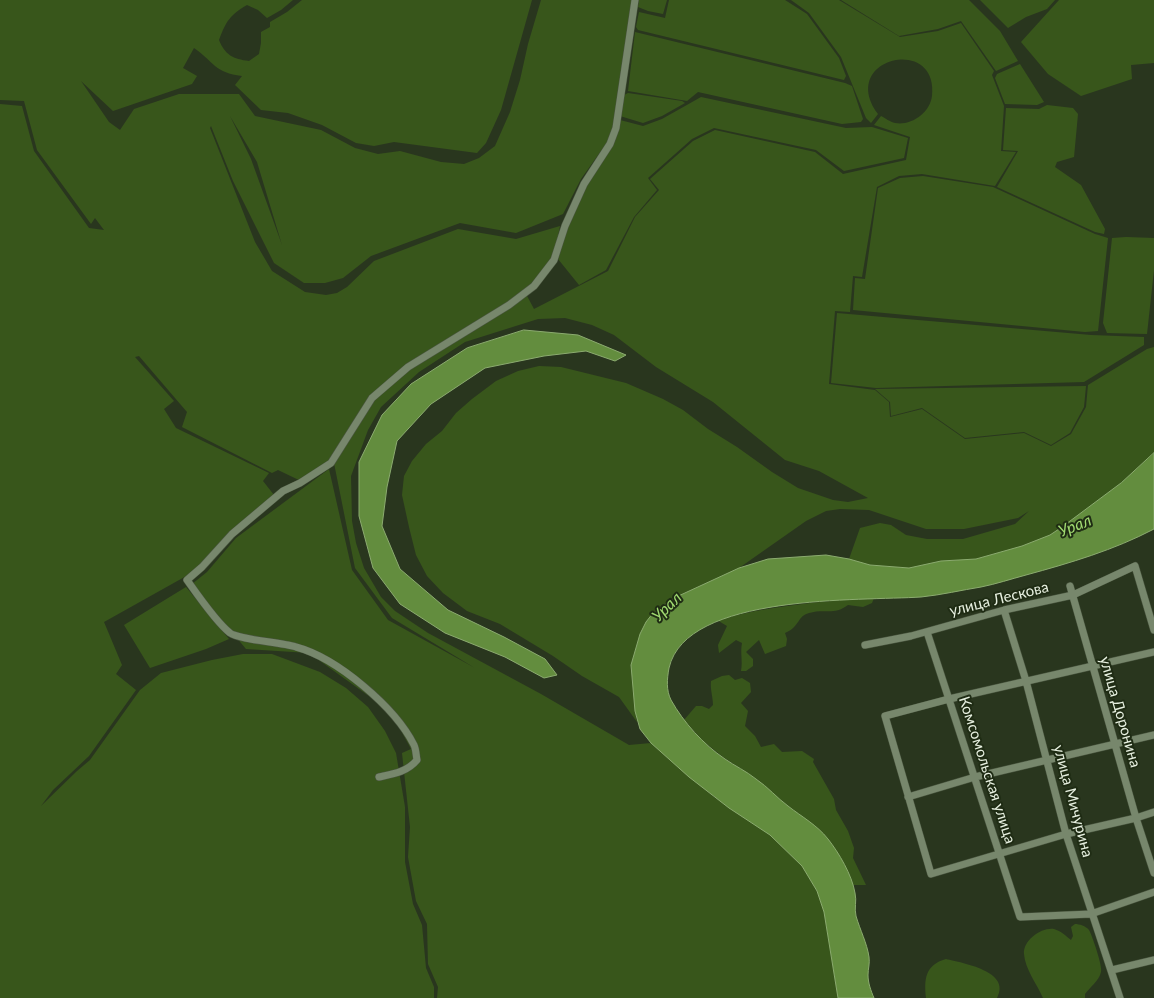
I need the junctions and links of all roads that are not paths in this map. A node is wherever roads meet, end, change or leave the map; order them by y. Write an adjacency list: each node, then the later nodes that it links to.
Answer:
1 (635, 0): 15 (street)
2 (1070, 586): 3 (street, улица Доронина)
3 (1073, 595): 4 (street, улица Лескова); 5 (street, улица Лескова); 9 (street, улица Доронина)
4 (1004, 610): 6 (street, улица Лескова); 10 (street, улица Мичурина)
5 (1154, 630)
6 (927, 632): 7 (street, улица Лескова); 11 (street, Комсомольская улица)
7 (865, 645)
8 (1154, 652): 9 (street)
9 (1094, 667): 10 (street); 13 (street, улица Доронина)
10 (1026, 681): 11 (street); 14 (street, улица Мичурина)
11 (949, 699): 16 (street, Комсомольская улица); 17 (street)
12 (1154, 735): 13 (street)
13 (1115, 745): 14 (street); 19 (street, улица Доронина)
14 (1047, 761): 16 (street); 20 (street, улица Мичурина)
15 (379, 777)
16 (975, 777): 17 (street); 21 (street, Комсомольская улица)
17 (908, 797): 21 (street)
18 (1154, 812): 19 (street)
19 (1136, 818): 20 (street); 22 (street, улица Доронина)
20 (1066, 834): 21 (street); 24 (street, улица Мичурина)
21 (1000, 855): 24 (street, Комсомольская улица)
22 (1154, 873)
23 (1154, 892): 24 (street)
24 (1091, 914): 26 (street, улица Мичурина)
25 (1154, 960): 26 (street)
26 (1112, 970): 27 (street, улица Мичурина)
27 (1120, 998)

